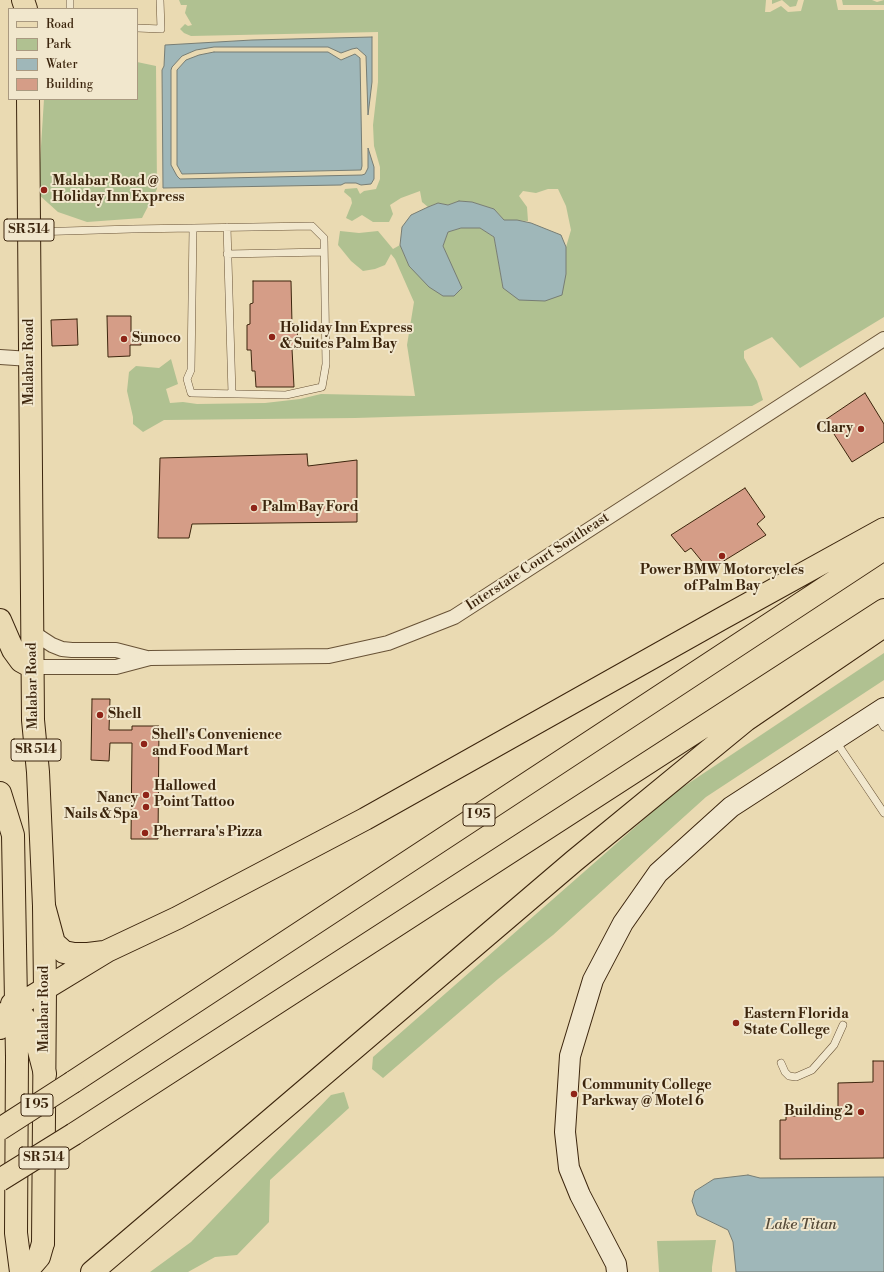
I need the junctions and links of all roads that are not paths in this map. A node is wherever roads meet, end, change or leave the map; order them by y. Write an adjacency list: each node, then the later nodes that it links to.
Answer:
1 (160, 0): 2 (lane)
2 (138, 28)
3 (28, 100): 6 (main road, Malabar Road / SR 514)
4 (227, 227): 5 (lane); 7 (lane); 8 (lane)
5 (193, 228): 6 (lane); 12 (lane)
6 (29, 232): 11 (main road, Malabar Road / SR 514)
7 (324, 252): 8 (lane); 12 (lane)
8 (227, 254): 12 (lane)
9 (884, 339): 19 (street, Interstate Court Southeast)
10 (0, 357): 11 (street)
11 (30, 359): 18 (main road, Malabar Road / SR 514)
12 (232, 394)
13 (884, 529): 26 (main road)
14 (884, 549): 33 (main road, I 95, bridge)
15 (884, 610): 34 (main road, bridge)
16 (0, 620): 20 (main road)
17 (884, 626): 39 (main road)
18 (32, 632): 19 (street, Interstate Court Southeast); 20 (main road, Malabar Road / SR 514)
19 (150, 658): 20 (street, Interstate Court Southeast)
20 (32, 667): 25 (main road, Malabar Road / SR 514)
21 (881, 716): 22 (street)
22 (835, 740): 24 (lane); 40 (street)
23 (0, 793): 28 (main road)
24 (884, 813)
25 (44, 906): 26 (main road); 27 (main road, Malabar Road / SR 514)
26 (107, 951): 27 (main road)
27 (45, 989): 28 (main road); 32 (main road, Malabar Road / SR 514)
28 (8, 1002): 30 (main road); 32 (main road); 36 (main road)
29 (843, 1025): 31 (lane)
30 (0, 1028)
31 (781, 1063)
32 (45, 1074): 35 (main road, Malabar Road / SR 514)
33 (0, 1129)
34 (0, 1180)
35 (43, 1243): 37 (main road); 38 (street, Malabar Road / SR 514)
36 (21, 1272)
37 (26, 1272)
38 (43, 1272)
39 (92, 1272)
40 (617, 1272)

